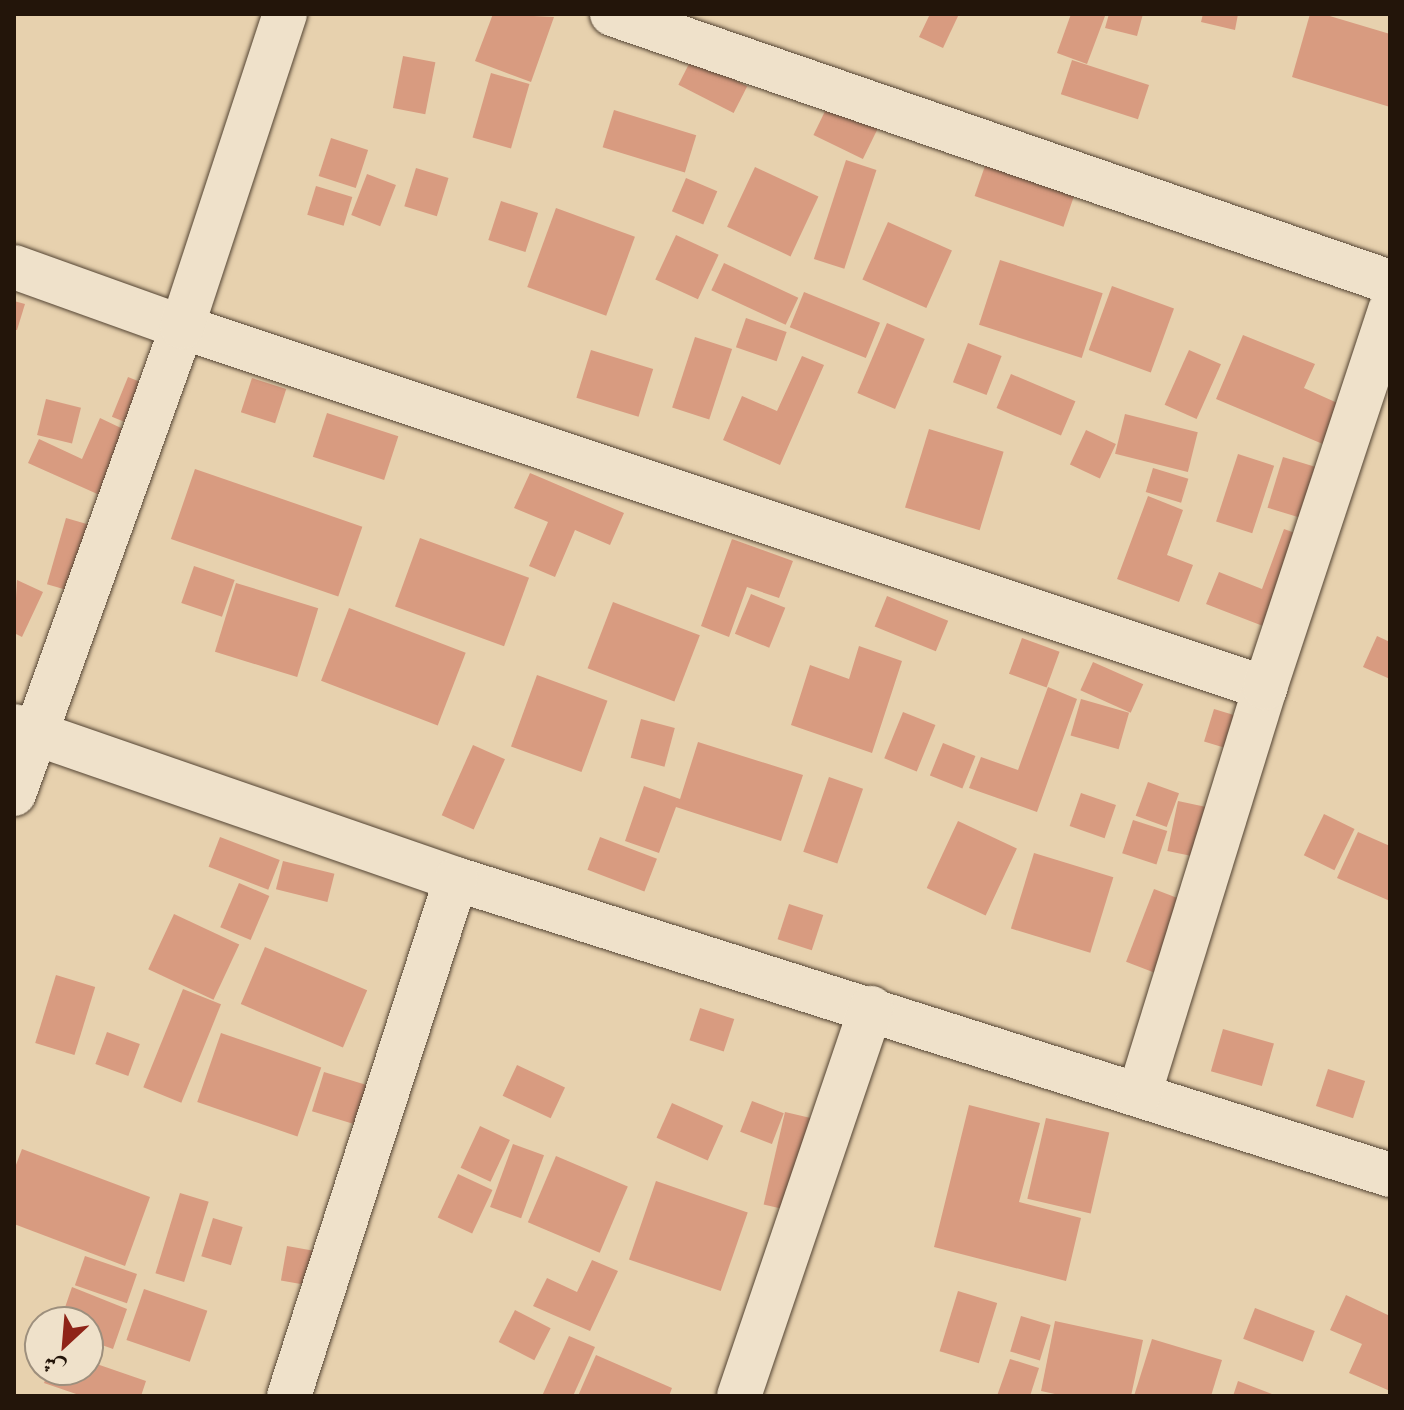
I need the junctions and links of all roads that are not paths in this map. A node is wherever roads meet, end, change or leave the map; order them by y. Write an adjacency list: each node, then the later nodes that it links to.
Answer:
1 (285, 14): 6 (street)
2 (612, 14): 4 (street)
3 (14, 267): 6 (street)
4 (1390, 282)
5 (1390, 309): 7 (street)
6 (182, 327): 7 (street); 8 (street)
7 (1265, 688): 12 (street)
8 (24, 729): 9 (street); 10 (street)
9 (14, 794)
10 (456, 879): 11 (street); 14 (street)
11 (871, 1008): 12 (street); 15 (street)
12 (1139, 1095): 13 (street)
13 (1390, 1175)
14 (289, 1396)
15 (739, 1396)

